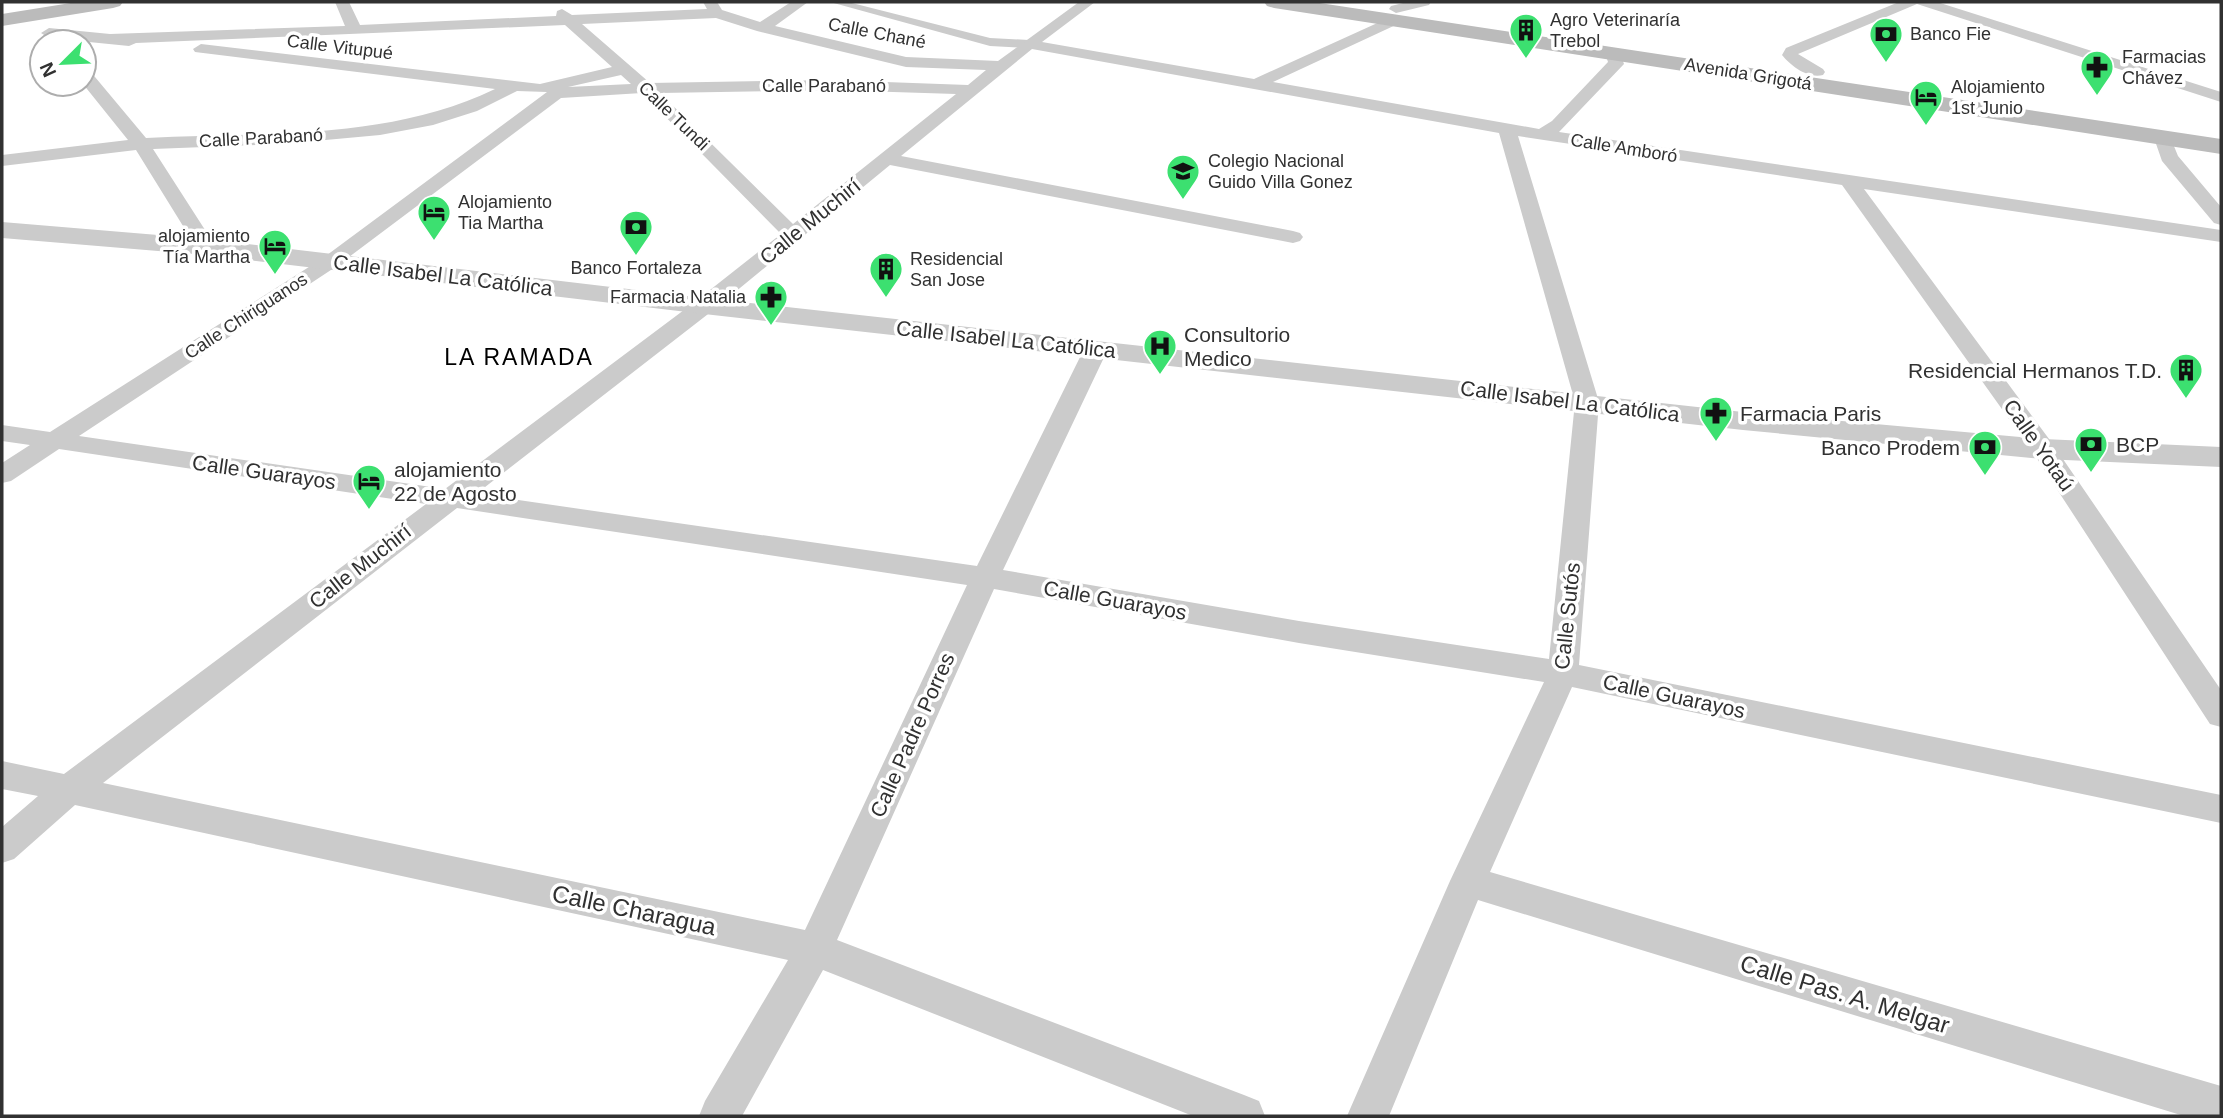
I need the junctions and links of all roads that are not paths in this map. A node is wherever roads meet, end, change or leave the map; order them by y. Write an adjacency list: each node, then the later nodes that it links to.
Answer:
1 (114, 2): 13 (main road)
2 (342, 2): 19 (street)
3 (551, 2): 15 (street, Calle Tundi)
4 (801, 2): 18 (street)
5 (836, 2): 23 (street)
6 (1088, 2): 23 (street, Calle Muchirí)
7 (1274, 2): 14 (main road, Avenida Grigotá)
8 (1345, 2): 14 (main road, Avenida Grigotá)
9 (1424, 2): 14 (street)
10 (1911, 2): 28 (street)
11 (1923, 2): 35 (street)
12 (714, 7): 15 (street); 18 (street, Calle Chané)
13 (31, 15): 16 (main road); 17 (street)
14 (1396, 15): 25 (main road, Avenida Grigotá); 28 (main road, Avenida Grigotá); 29 (street)
15 (568, 19): 19 (street); 27 (street, Calle Tundi)
16 (2, 20)
17 (44, 28)
18 (761, 28): 26 (street, Calle Chané)
19 (354, 30): 20 (street)
20 (257, 33): 22 (street); 24 (street)
21 (98, 38): 22 (street, Calle Vitupué)
22 (111, 38): 24 (street, Calle Vitupué)
23 (1029, 44): 26 (street, Calle Muchirí); 29 (street, Calle Amboró)
24 (214, 51): 30 (street, Calle Vitupué)
25 (1613, 53): 38 (street); 39 (main road, Avenida Grigotá)
26 (1004, 66): 32 (street, Calle Muchirí)
27 (624, 69): 31 (street, Calle Tundi); 34 (street, Calle Vitupué)
28 (1817, 72): 37 (main road, Avenida Grigotá)
29 (1256, 84): 36 (street, Calle Amboró)
30 (512, 87): 34 (street, Calle Vitupué); 40 (street, Calle Parabanó)
31 (646, 88): 32 (street, Calle Parabanó); 34 (street, Calle Parabanó); 47 (street, Calle Tundi)
32 (974, 90): 42 (street, Calle Muchirí)
33 (98, 92): 40 (street)
34 (550, 93): 51 (street, Calle Chiriguanos)
35 (2221, 97)
36 (1507, 129): 38 (street, Calle Amboró); 54 (street, Calle Sutós)
37 (2221, 133)
38 (1542, 135): 44 (street, Calle Amboró)
39 (2163, 138): 41 (main road, Avenida Grigotá); 45 (street)
40 (141, 144): 43 (street, Calle Parabanó); 50 (street)
41 (2221, 147)
42 (888, 159): 47 (street, Calle Muchirí); 49 (street)
43 (2, 160)
44 (1849, 182): 48 (street, Calle Amboró); 57 (street, Calle Yotaú)
45 (2221, 219)
46 (2, 230): 50 (street, Calle Isabel La Católica)
47 (793, 234): 52 (street, Calle Muchirí)
48 (2221, 236)
49 (1293, 237)
50 (206, 247): 51 (street, Calle Isabel La Católica)
51 (330, 262): 52 (street, Calle Isabel La Católica); 56 (street, Calle Chiriguanos)
52 (704, 306): 53 (street, Calle Isabel La Católica); 60 (street, Calle Muchirí)
53 (1096, 349): 54 (street, Calle Isabel La Católica); 61 (street, Calle Padre Porres)
54 (1587, 402): 57 (street, Calle Isabel La Católica); 62 (street, Calle Sutós)
55 (2, 433): 56 (street, Calle Guarayos)
56 (54, 441): 59 (street, Calle Chiriguanos); 60 (street, Calle Guarayos)
57 (2043, 449): 58 (street, Calle Isabel La Católica); 63 (street, Calle Yotaú)
58 (2221, 457)
59 (2, 475)
60 (446, 500): 61 (street, Calle Guarayos); 65 (street, Calle Muchirí)
61 (984, 578): 62 (street, Calle Guarayos); 69 (street, Calle Padre Porres)
62 (1563, 673): 66 (street, Calle Guarayos); 68 (street, Calle Sutós)
63 (2221, 715)
64 (2, 775): 65 (street, Calle Charagua)
65 (70, 789): 67 (street, Calle Muchirí); 69 (street, Calle Charagua)
66 (2221, 809)
67 (2, 848)
68 (1468, 881): 70 (street, Calle Pas. A. Melgar); 73 (street, Calle Sutós)
69 (815, 949): 71 (street, Calle Padre Porres); 72 (street, Calle Charagua)
70 (2221, 1107)
71 (720, 1116)
72 (1244, 1116)
73 (1368, 1116)

